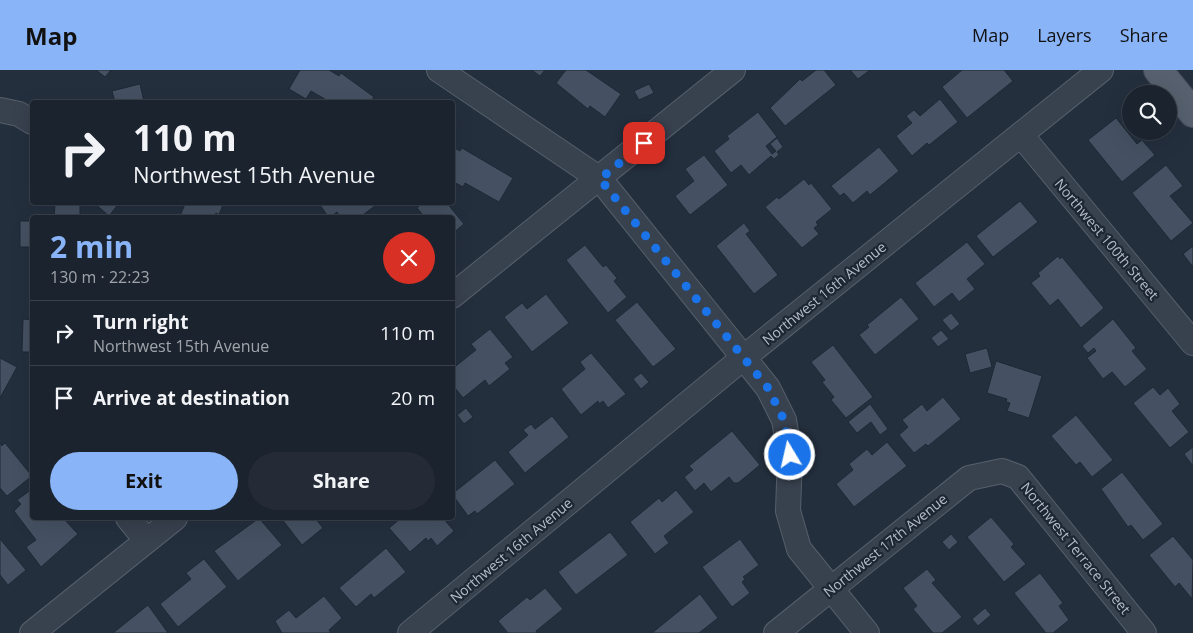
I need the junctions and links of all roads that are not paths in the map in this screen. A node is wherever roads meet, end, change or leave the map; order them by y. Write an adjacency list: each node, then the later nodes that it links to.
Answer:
1 (439, 70): 9 (street)
2 (733, 70): 9 (street)
3 (1101, 70): 8 (street, Northwest 16th Avenue)
4 (1158, 70): 6 (main road)
5 (0, 110): 7 (street)
6 (1193, 113)
7 (30, 121)
8 (1021, 135): 11 (street, Northwest 100th Street); 12 (street, Northwest 16th Avenue)
9 (600, 179): 10 (street); 12 (street)
10 (455, 294)
11 (1193, 343)
12 (743, 358): 17 (street); 19 (street, Northwest 16th Avenue)
13 (1002, 471): 17 (street, Northwest 17th Avenue); 22 (street, Northwest Terrace Street)
14 (130, 520): 16 (street)
15 (172, 520): 16 (street)
16 (146, 540): 18 (street)
17 (831, 588): 20 (street, Northwest 17th Avenue); 21 (street)
18 (32, 633)
19 (410, 633)
20 (776, 633)
21 (867, 633)
22 (1144, 633)

